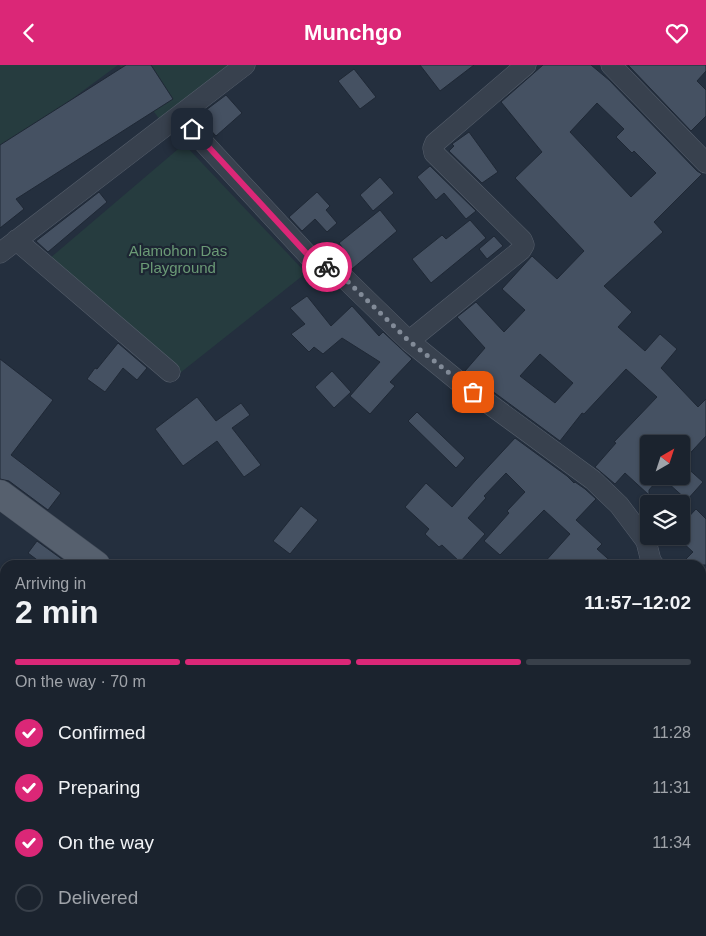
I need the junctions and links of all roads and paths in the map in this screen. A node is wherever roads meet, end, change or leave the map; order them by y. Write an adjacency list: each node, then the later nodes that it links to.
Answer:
1 (245, 65): 4 (street)
2 (526, 65): 8 (street)
3 (611, 65): 5 (street)
4 (179, 116): 6 (street); 8 (street)
5 (706, 163)
6 (16, 241): 7 (street); 9 (street)
7 (0, 253)
8 (409, 341): 12 (street)
9 (170, 372)
10 (0, 494): 11 (main road)
11 (89, 560)
12 (651, 560)

